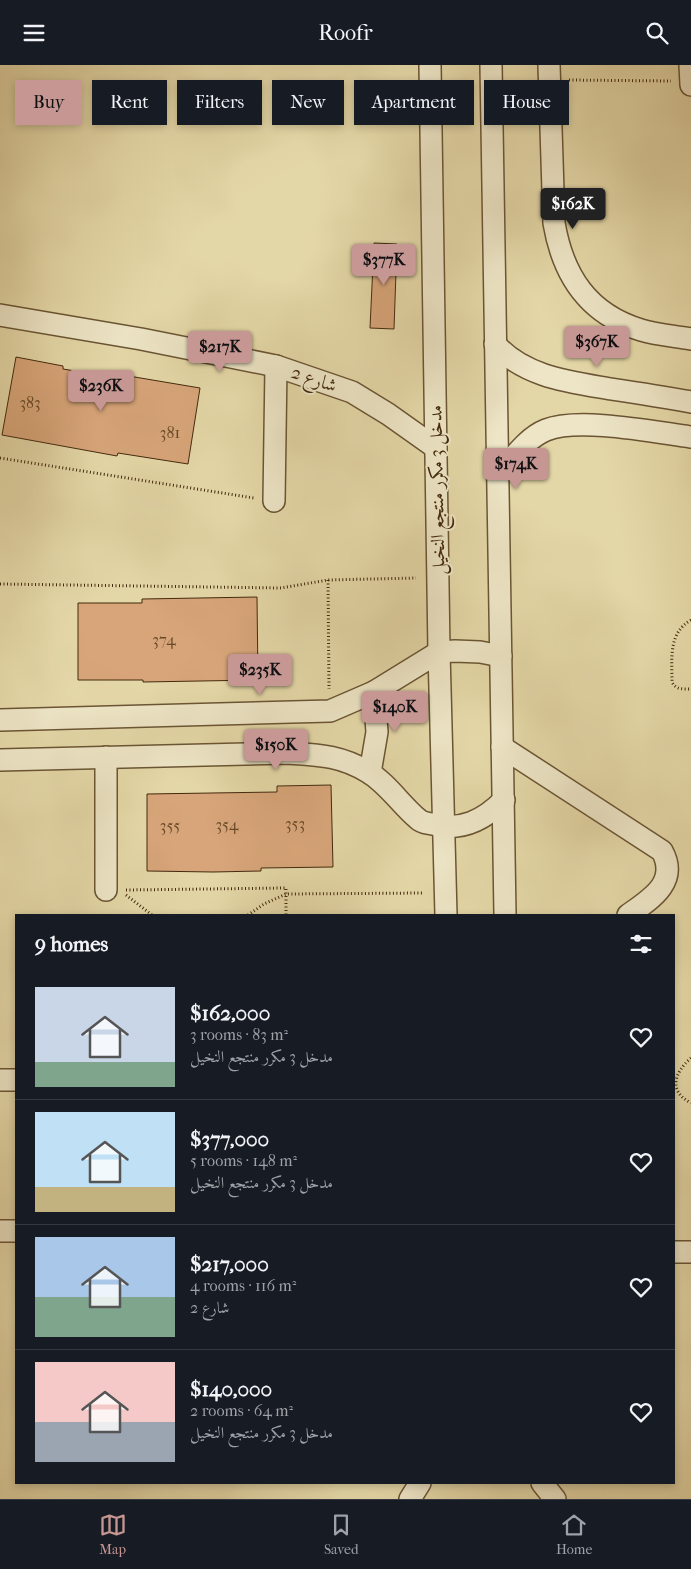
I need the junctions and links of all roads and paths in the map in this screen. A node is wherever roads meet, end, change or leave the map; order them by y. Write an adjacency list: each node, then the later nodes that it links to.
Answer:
1 (430, 65): 12 (street, مدخل 3 مكرر منتجع النخيل)
2 (491, 65): 8 (street)
3 (690, 65): 5 (street)
4 (549, 72): 5 (path); 7 (street)
5 (691, 83)
6 (0, 315): 9 (street, شارع 2)
7 (691, 339)
8 (495, 344): 10 (street); 14 (street)
9 (276, 366): 12 (street, شارع 2); 15 (street)
10 (691, 402)
11 (691, 437): 14 (street)
12 (436, 447): 16 (street, مدخل 3 مكرر منتجع النخيل)
13 (0, 458): 15 (path)
14 (498, 475): 21 (street)
15 (274, 501)
16 (439, 578): 17 (path); 20 (street, مدخل 3 مكرر منتجع النخيل)
17 (328, 580): 18 (path); 24 (path)
18 (0, 584)
19 (691, 620): 22 (path)
20 (439, 652): 21 (street); 23 (street); 31 (street, مدخل 3 مكرر منتجع النخيل)
21 (501, 656): 26 (street)
22 (691, 689)
23 (374, 692): 24 (street); 29 (street)
24 (330, 711): 25 (street)
25 (0, 720)
26 (502, 747): 30 (street); 40 (street)
27 (106, 757): 28 (street); 29 (street); 32 (street)
28 (0, 760)
29 (370, 773): 31 (street)
30 (504, 800): 31 (street); 39 (street)
31 (442, 827): 33 (street, مدخل 3 مكرر منتجع النخيل)
32 (106, 891)
33 (446, 892): 34 (path); 38 (street, مدخل 3 مكرر منتجع النخيل)
34 (286, 894): 35 (path); 36 (path); 37 (path)
35 (151, 914)
36 (249, 914)
37 (286, 914)
38 (446, 914)
39 (505, 914)
40 (629, 914)
41 (691, 1058): 44 (path)
42 (0, 1080): 43 (street)
43 (15, 1080)
44 (691, 1103)
45 (0, 1231): 46 (street)
46 (15, 1231)
47 (675, 1252): 48 (street)
48 (691, 1252)
49 (419, 1484): 51 (street)
50 (543, 1484): 52 (street)
51 (410, 1499)
52 (555, 1499)

